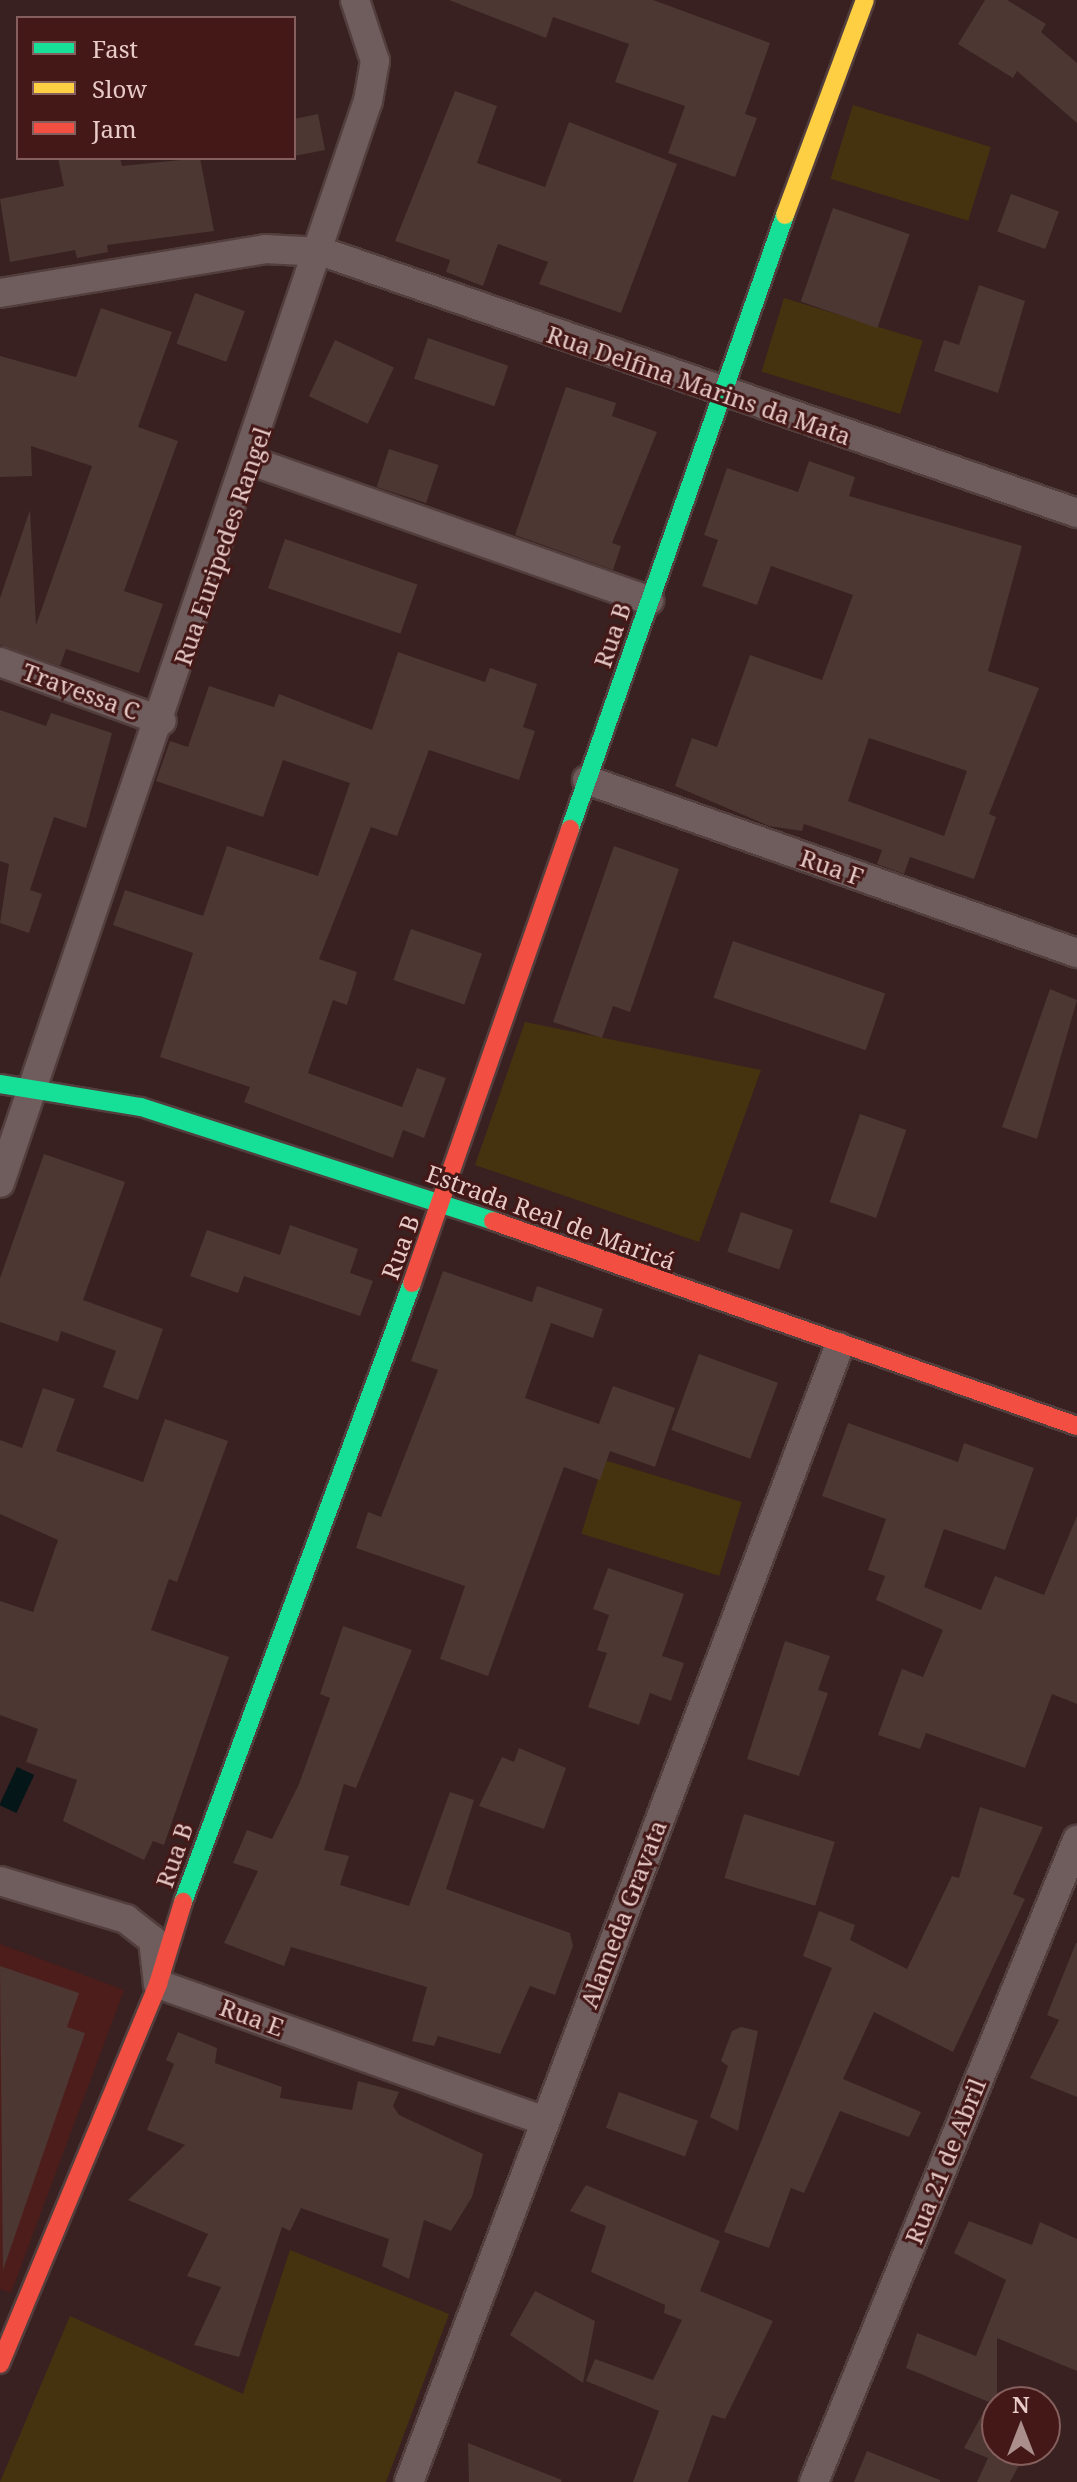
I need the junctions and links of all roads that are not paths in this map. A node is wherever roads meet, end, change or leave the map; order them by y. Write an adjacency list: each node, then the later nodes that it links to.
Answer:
1 (355, 0): 3 (street, Rua Euripedes Rangel)
2 (865, 0): 5 (street, Rua B)
3 (323, 252): 4 (street, Rua Delfina Marins da Mata); 5 (street, Rua Delfina Marins da Mata); 6 (street, Rua Euripedes Rangel)
4 (0, 293)
5 (719, 394): 7 (street, Rua Delfina Marins da Mata); 8 (street, Rua B)
6 (251, 461): 8 (street); 10 (street, Rua Euripedes Rangel)
7 (1077, 513)
8 (649, 600): 11 (street, Rua B)
9 (0, 662): 10 (street, Travessa C)
10 (162, 721): 14 (street, Rua Euripedes Rangel)
11 (587, 780): 12 (street, Rua F); 16 (street, Rua B)
12 (1077, 953)
13 (0, 1084): 14 (street, Estrada Real de Maricá)
14 (35, 1089): 15 (street, Rua Euripedes Rangel); 16 (street, Estrada Real de Maricá)
15 (0, 1183)
16 (442, 1203): 17 (street, Estrada Real de Maricá); 21 (street, Rua B)
17 (839, 1347): 18 (street, Estrada Real de Maricá); 22 (street, Alameda Gravata)
18 (1077, 1426)
19 (1077, 1840): 25 (street, Rua 21 de Abril)
20 (0, 1881): 21 (street)
21 (158, 1984): 22 (street, Rua E); 23 (street, Rua B)
22 (544, 2121): 24 (street, Alameda Gravata)
23 (0, 2364)
24 (409, 2482)
25 (814, 2482)

